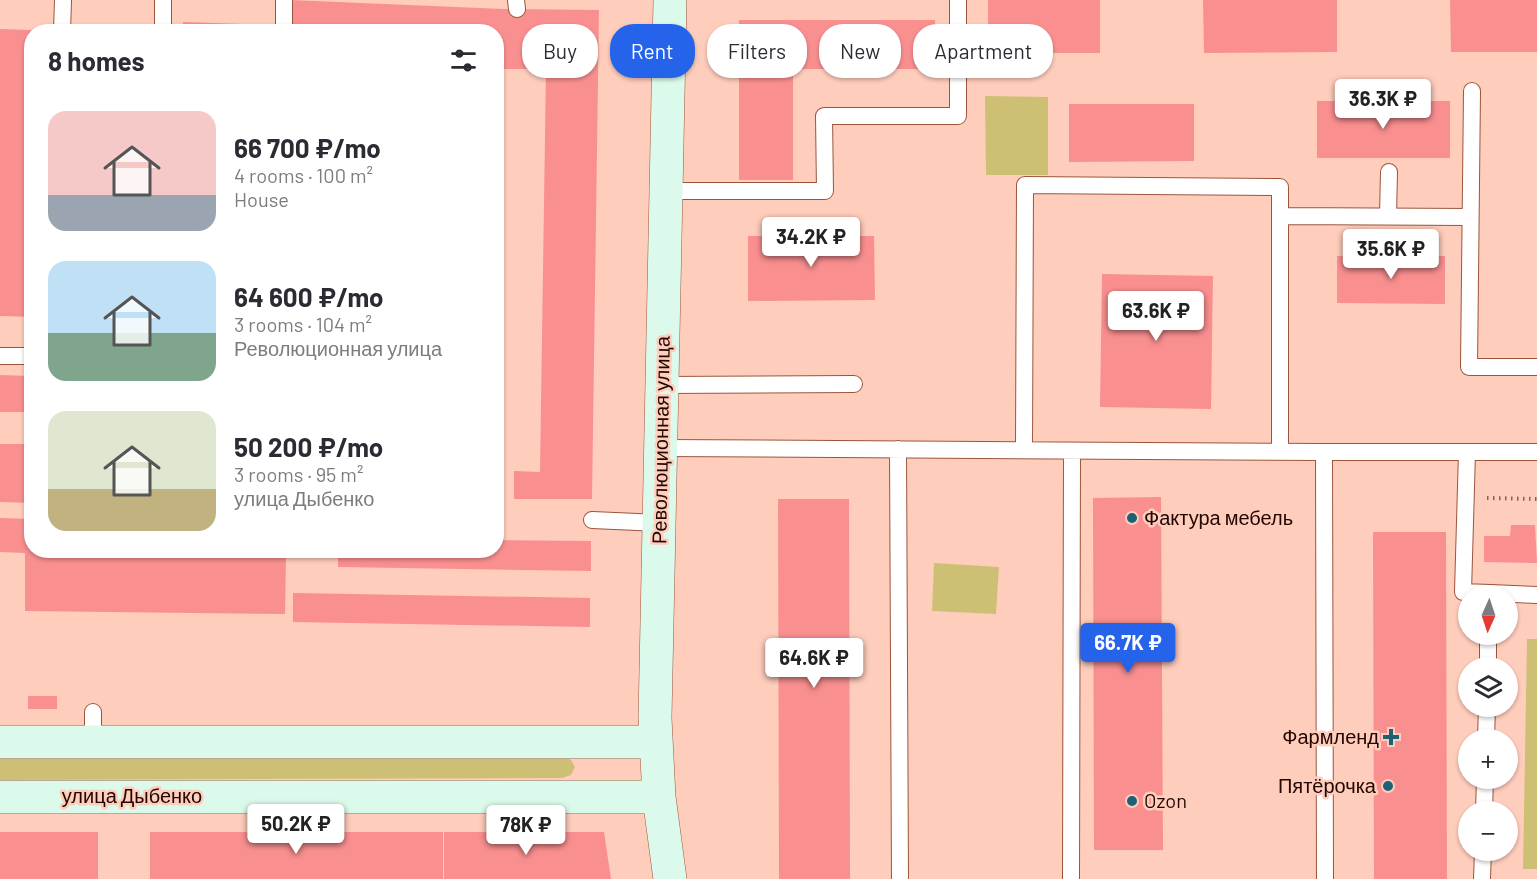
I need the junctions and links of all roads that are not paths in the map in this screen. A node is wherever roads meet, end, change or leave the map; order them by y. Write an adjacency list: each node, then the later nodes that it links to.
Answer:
1 (63, 0): 6 (lane)
2 (163, 0): 7 (lane)
3 (284, 0): 8 (lane)
4 (670, 0): 11 (main road, Революционная улица)
5 (958, 0): 11 (lane)
6 (62, 24)
7 (163, 24)
8 (284, 24)
9 (1472, 91): 14 (lane)
10 (1389, 172): 13 (lane)
11 (666, 191): 19 (main road, Революционная улица)
12 (1280, 216): 13 (lane); 22 (lane); 24 (lane)
13 (1388, 216): 14 (lane)
14 (1470, 217): 17 (lane)
15 (0, 356): 16 (lane)
16 (24, 356)
17 (1537, 367)
18 (854, 384): 19 (lane)
19 (662, 385): 20 (main road, Революционная улица)
20 (661, 448): 21 (lane); 29 (main road, Революционная улица)
21 (898, 450): 22 (lane); 39 (lane)
22 (1024, 450): 23 (lane)
23 (1072, 451): 24 (lane); 40 (lane)
24 (1280, 452): 25 (lane)
25 (1324, 452): 26 (lane); 41 (lane)
26 (1467, 452): 27 (lane); 30 (lane)
27 (1537, 452)
28 (591, 520): 29 (lane)
29 (660, 523): 34 (main road, Революционная улица)
30 (1463, 585)
31 (1518, 594): 32 (lane)
32 (1537, 594)
33 (0, 742): 34 (main road)
34 (656, 742): 36 (main road, Революционная улица)
35 (0, 796): 36 (main road, улица Дыбенко)
36 (659, 797): 38 (main road, Революционная улица)
37 (1483, 861): 42 (lane)
38 (670, 879)
39 (900, 879)
40 (1071, 879)
41 (1325, 879)
42 (1482, 879)

